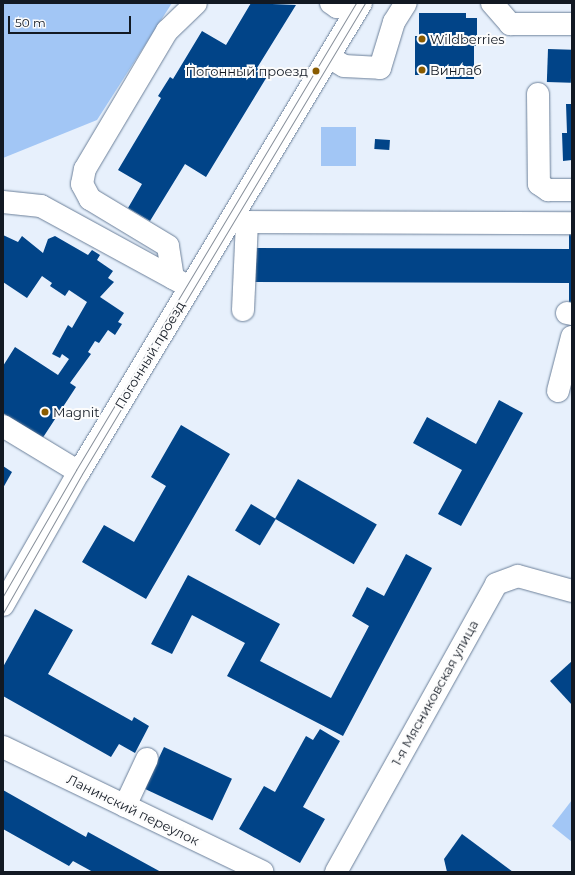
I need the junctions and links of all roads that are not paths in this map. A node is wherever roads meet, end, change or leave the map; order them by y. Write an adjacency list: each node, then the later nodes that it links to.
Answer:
1 (196, 3): 12 (street)
2 (331, 3): 5 (street)
3 (406, 3): 7 (street)
4 (492, 3): 6 (street)
5 (359, 6): 7 (street, Погонный проезд)
6 (572, 24)
7 (329, 57): 12 (street, Погонный проезд)
8 (538, 94): 9 (street)
9 (572, 190)
10 (3, 202): 12 (street)
11 (572, 223): 13 (street)
12 (181, 283): 17 (street, Погонный проезд)
13 (244, 310)
14 (572, 337): 15 (street)
15 (558, 391)
16 (3, 426): 17 (street)
17 (79, 472): 19 (street, Погонный проезд)
18 (571, 592): 24 (street, 1-я Мясниковская улица)
19 (3, 605)
20 (3, 747): 22 (street, Ланинский переулок)
21 (147, 759): 22 (street)
22 (125, 806): 23 (street, Ланинский переулок)
23 (264, 872)
24 (336, 872)

